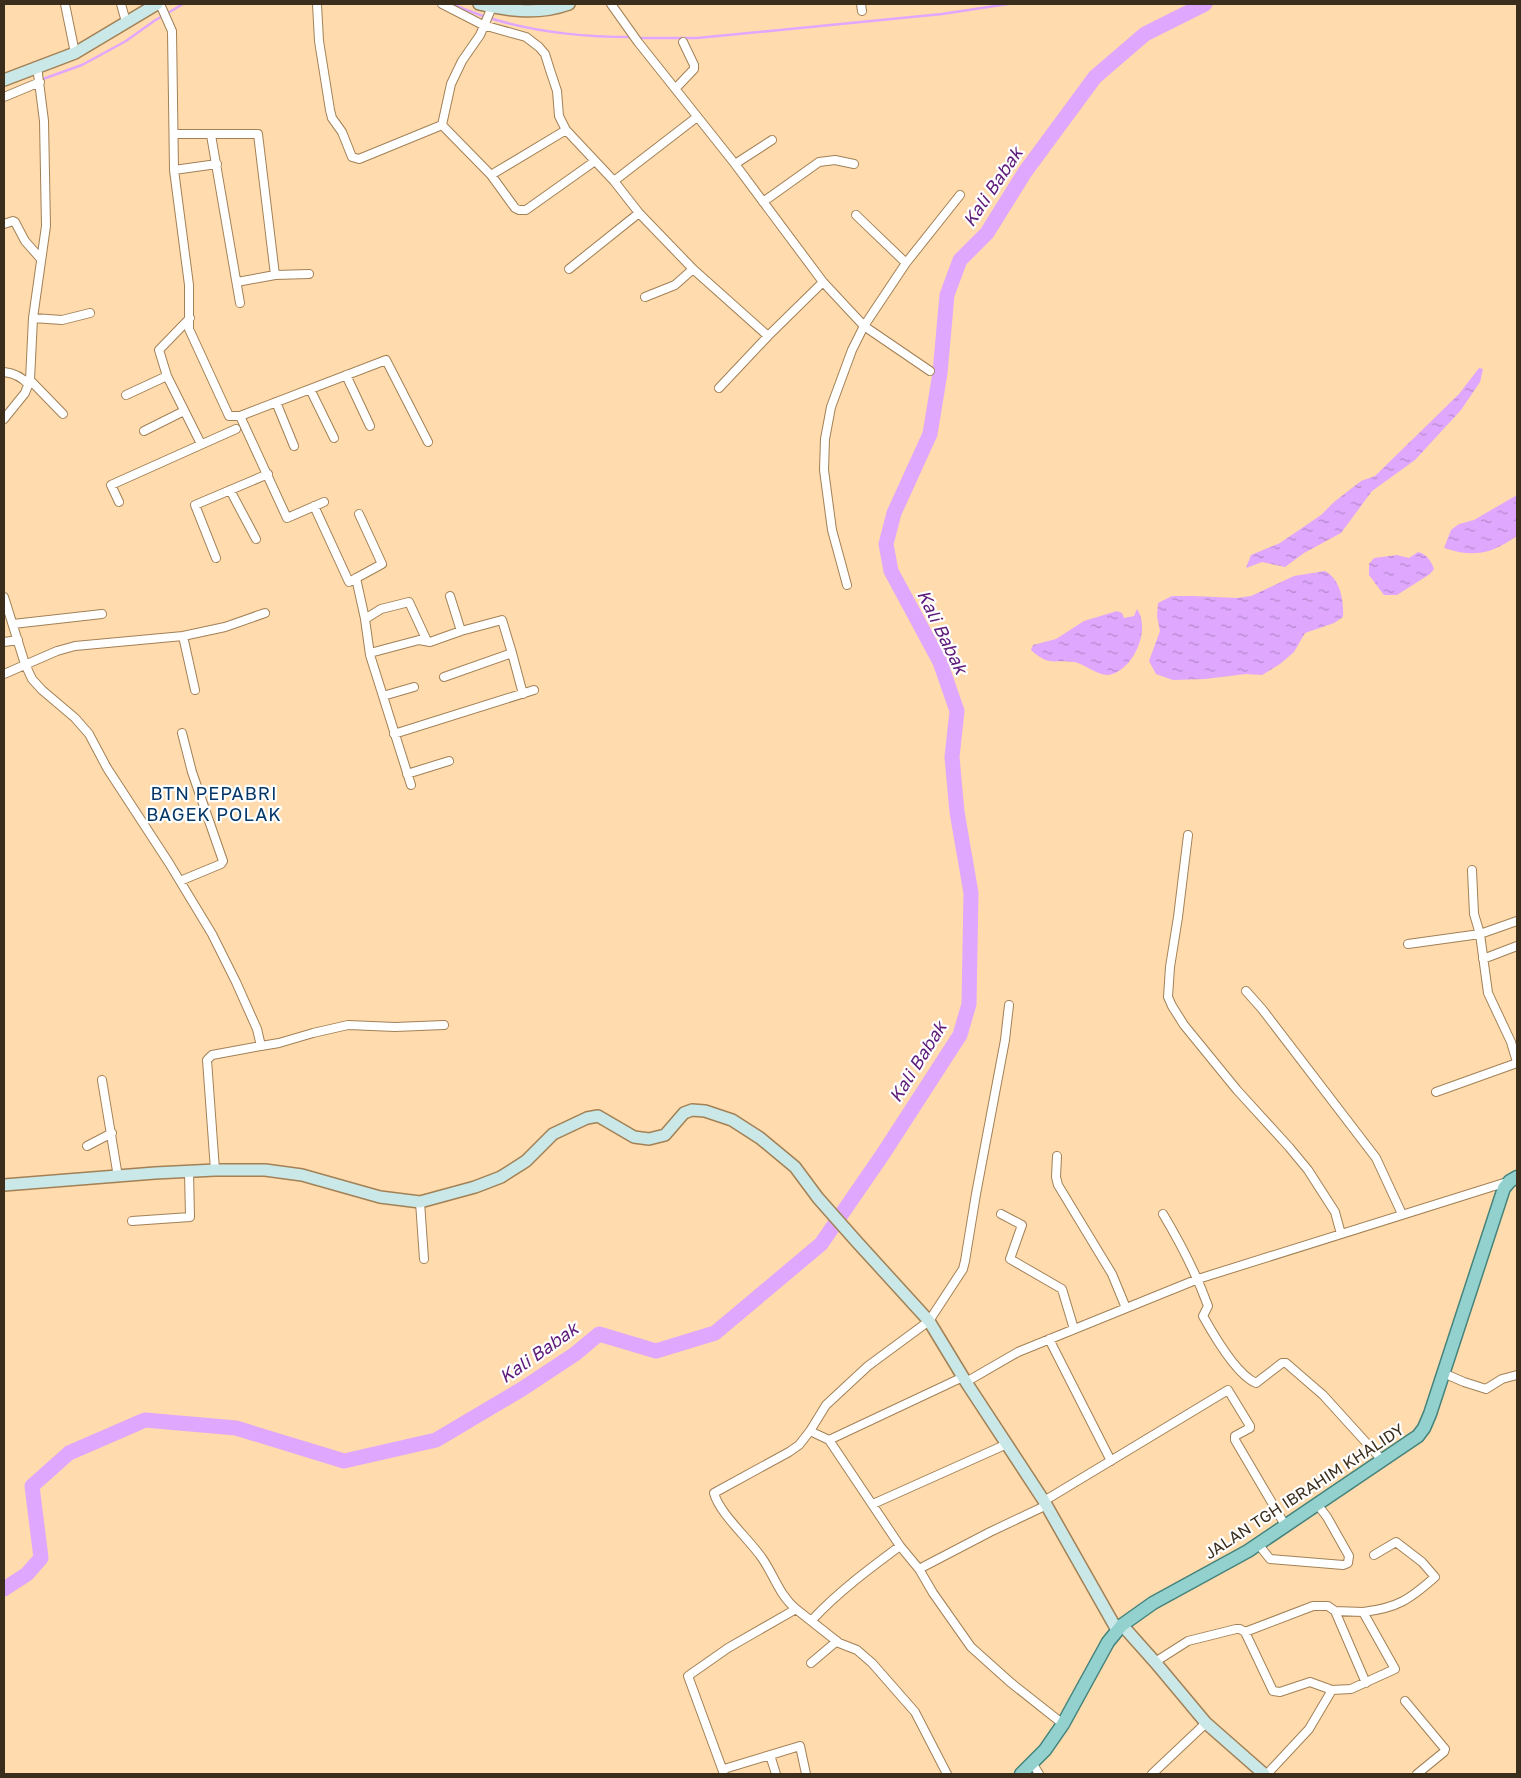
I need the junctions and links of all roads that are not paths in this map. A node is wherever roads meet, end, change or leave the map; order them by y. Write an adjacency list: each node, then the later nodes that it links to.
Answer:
1 (65, 4): 14 (street)
2 (121, 4): 11 (street)
3 (157, 4): 11 (street)
4 (160, 4): 22 (street)
5 (317, 4): 20 (street)
6 (442, 4): 12 (street)
7 (479, 4): 10 (street)
8 (569, 4): 10 (street)
9 (611, 4): 17 (street)
10 (494, 8): 12 (street)
11 (126, 22): 14 (street)
12 (484, 24): 20 (street); 21 (street)
13 (683, 42): 17 (street)
14 (75, 53): 15 (street)
15 (39, 75): 16 (street); 18 (street); 37 (street)
16 (4, 80)
17 (676, 88): 19 (street)
18 (4, 97)
19 (697, 117): 27 (street); 31 (street)
20 (442, 125): 30 (street)
21 (566, 130): 25 (street); 30 (street)
22 (175, 134): 23 (street); 29 (street)
23 (212, 135): 26 (street); 42 (street)
24 (772, 140): 27 (street)
25 (595, 161): 30 (street); 31 (street)
26 (217, 164): 29 (street); 43 (street)
27 (735, 164): 33 (street)
28 (854, 164): 33 (street)
29 (174, 170): 49 (street)
30 (491, 175)
31 (614, 181): 34 (street)
32 (960, 195): 38 (street)
33 (763, 202): 44 (street)
34 (639, 213): 39 (street); 40 (street)
35 (856, 216): 38 (street)
36 (4, 224): 37 (street)
37 (41, 259): 48 (street)
38 (906, 262): 50 (street)
39 (569, 269)
40 (693, 269): 45 (street); 51 (street)
41 (309, 274): 42 (street)
42 (275, 275): 43 (street)
43 (237, 282): 46 (street)
44 (823, 282): 50 (street); 51 (street)
45 (645, 297)
46 (240, 303)
47 (90, 313): 48 (street)
48 (33, 318): 56 (street)
49 (190, 318): 55 (street); 63 (street)
50 (864, 326): 52 (street); 81 (street)
51 (768, 336): 57 (street)
52 (930, 371)
53 (4, 372): 56 (street)
54 (346, 375): 58 (street); 65 (street); 69 (street)
55 (167, 376): 59 (street); 61 (street)
56 (30, 383): 62 (street); 64 (street)
57 (719, 388)
58 (310, 389): 60 (street); 68 (street)
59 (126, 395)
60 (276, 402): 63 (street); 71 (street)
61 (184, 411): 67 (street); 70 (street)
62 (63, 414)
63 (240, 416): 72 (street)
64 (4, 419)
65 (370, 426)
66 (236, 429): 70 (street)
67 (144, 431)
68 (334, 438)
69 (428, 442)
70 (201, 444): 74 (street)
71 (294, 446)
72 (268, 474): 73 (street); 76 (street)
73 (230, 490): 78 (street); 79 (street)
74 (119, 502)
75 (324, 502): 76 (street)
76 (314, 506): 80 (street)
77 (359, 514): 80 (street)
78 (256, 539)
79 (216, 558)
80 (356, 578): 86 (street)
81 (848, 585)
82 (450, 596): 88 (street)
83 (4, 597): 87 (street)
84 (102, 614): 87 (street)
85 (265, 614): 89 (street)
86 (364, 619): 91 (street); 93 (street)
87 (13, 624): 90 (street)
88 (461, 631): 91 (street); 94 (street)
89 (183, 636): 95 (street); 99 (street)
90 (18, 640): 92 (street); 95 (street)
91 (427, 641): 93 (street)
92 (4, 642)
93 (370, 653): 102 (street)
94 (512, 653): 97 (street); 101 (street)
95 (25, 664): 96 (street); 110 (street)
96 (4, 674)
97 (444, 677)
98 (414, 687): 102 (street)
99 (196, 690)
100 (534, 690): 101 (street)
101 (523, 694): 104 (street)
102 (383, 696): 104 (street)
103 (182, 733): 110 (street)
104 (394, 734): 106 (street)
105 (449, 761): 106 (street)
106 (407, 774): 107 (street)
107 (411, 785)
108 (1188, 835): 137 (street)
109 (1472, 870): 112 (street)
110 (180, 881): 119 (street)
111 (1517, 922): 112 (street)
112 (1480, 934): 113 (street); 115 (street)
113 (1408, 944)
114 (1517, 946): 115 (street)
115 (1483, 959): 120 (street)
116 (1246, 991): 135 (street)
117 (1009, 1005): 141 (street)
118 (444, 1026): 119 (street)
119 (261, 1046): 127 (street)
120 (1515, 1051): 121 (street)
121 (1517, 1062): 123 (street)
122 (102, 1080): 124 (street)
123 (1436, 1092)
124 (112, 1133): 125 (street); 129 (street)
125 (87, 1146)
126 (1057, 1156): 140 (street)
127 (215, 1170): 128 (street); 132 (street)
128 (189, 1172): 129 (street); 136 (street)
129 (118, 1177): 131 (street)
130 (1514, 1179): 135 (street); 144 (main road, JALAN TGH IBRAHIM KHALIDY)
131 (4, 1186)
132 (420, 1202): 138 (street); 141 (street)
133 (1001, 1214): 142 (street)
134 (1162, 1214): 139 (street)
135 (1402, 1214): 137 (street)
136 (132, 1220)
137 (1341, 1234): 139 (street)
138 (424, 1259)
139 (1198, 1279): 140 (street); 150 (street)
140 (1126, 1308): 142 (street)
141 (930, 1321): 146 (street); 147 (street)
142 (1074, 1329): 143 (street)
143 (1049, 1339): 146 (street); 151 (street)
144 (1443, 1373): 145 (street); 150 (main road, JALAN TGH IBRAHIM KHALIDY)
145 (1517, 1374)
146 (965, 1380): 148 (street); 149 (street)
147 (810, 1431): 148 (street); 160 (street)
148 (829, 1440): 153 (street)
149 (1007, 1444): 152 (street); 153 (street)
150 (1382, 1460): 154 (main road, JALAN TGH IBRAHIM KHALIDY)
151 (1111, 1461): 152 (street); 155 (street)
152 (1045, 1503): 159 (street); 164 (street)
153 (873, 1504): 157 (street)
154 (1317, 1504): 155 (main road, JALAN TGH IBRAHIM KHALIDY); 156 (street)
155 (1285, 1525): 156 (main road, JALAN TGH IBRAHIM KHALIDY)
156 (1258, 1544): 164 (main road, JALAN TGH IBRAHIM KHALIDY)
157 (900, 1546): 159 (street); 163 (street)
158 (1374, 1555): 162 (street)
159 (919, 1569): 173 (street)
160 (796, 1608): 163 (street); 176 (street)
161 (1335, 1611): 162 (street); 165 (street); 169 (street)
162 (1363, 1612): 169 (street)
163 (812, 1620): 166 (street)
164 (1120, 1628): 167 (street); 173 (main road, JALAN TGH IBRAHIM KHALIDY)
165 (1245, 1632): 167 (street); 170 (street)
166 (836, 1641): 168 (street); 179 (street)
167 (1156, 1662): 172 (street)
168 (811, 1664)
169 (1366, 1683): 170 (street)
170 (1332, 1690): 182 (street)
171 (1405, 1701): 183 (street)
172 (1206, 1723): 181 (street); 182 (street)
173 (1063, 1724): 175 (main road, JALAN TGH IBRAHIM KHALIDY)
174 (770, 1755): 176 (street); 177 (street); 178 (street)
175 (1036, 1769): 180 (main road, JALAN TGH IBRAHIM KHALIDY)
176 (724, 1772)
177 (776, 1774)
178 (806, 1774)
179 (947, 1774)
180 (1021, 1774)
181 (1152, 1774)
182 (1266, 1774)
183 (1417, 1774)

